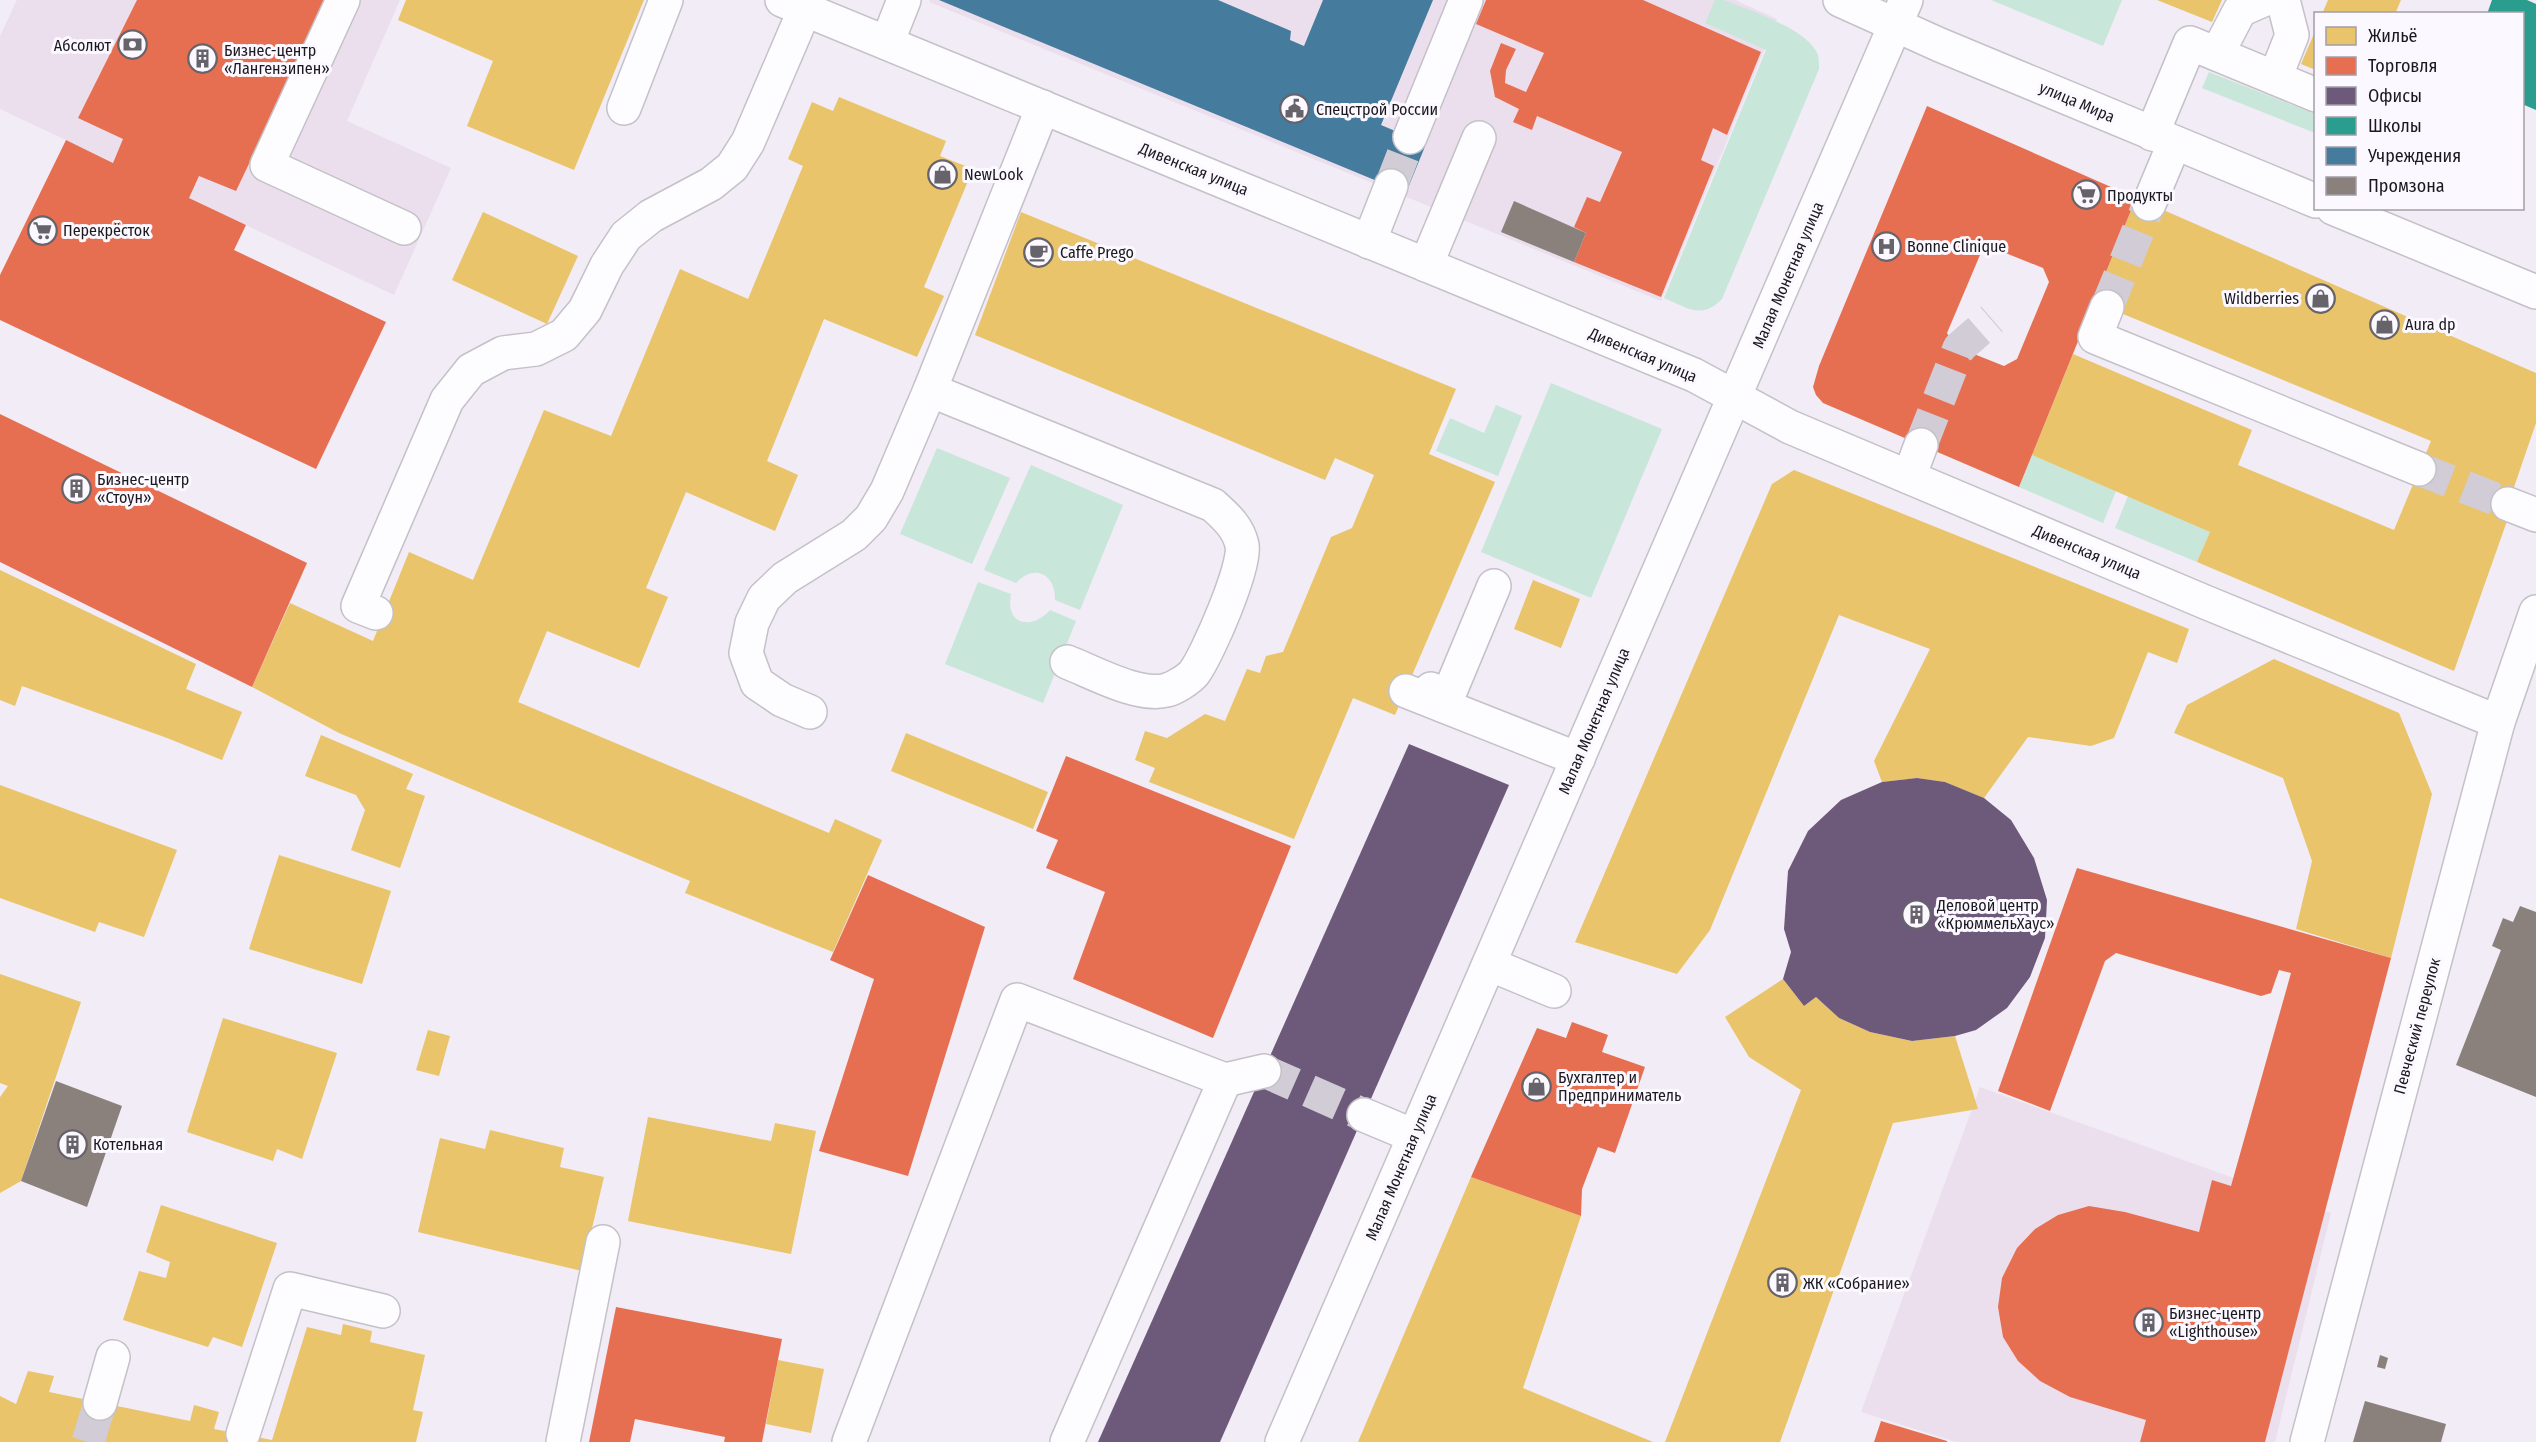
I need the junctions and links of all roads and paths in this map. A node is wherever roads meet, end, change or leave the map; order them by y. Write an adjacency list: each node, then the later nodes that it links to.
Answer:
1 (343, 0): 23 (street)
2 (666, 0): 15 (street)
3 (904, 0): 10 (street)
4 (1466, 0): 16 (street)
5 (1840, 0): 9 (street, улица Мира)
6 (2263, 0): 11 (street)
7 (2283, 0): 12 (street)
8 (794, 5): 10 (street, Дивенская улица); 35 (street)
9 (1901, 13): 18 (street, улица Мира); 29 (street, Малая Монетная улица)
10 (887, 43): 14 (street, Дивенская улица)
11 (2217, 54): 12 (street); 18 (street)
12 (2275, 78): 13 (street)
13 (2314, 94)
14 (1043, 107): 24 (street, Дивенская улица); 28 (street)
15 (624, 108)
16 (1410, 138)
17 (1479, 138): 25 (street)
18 (2163, 139): 20 (street, улица Мира); 21 (street)
19 (1390, 186): 24 (street)
20 (2314, 200)
21 (2149, 204)
22 (2338, 210): 26 (street, улица Мира)
23 (404, 228)
24 (1369, 242): 25 (street, Дивенская улица)
25 (1426, 265): 29 (street, Дивенская улица)
26 (2536, 292)
27 (2107, 307): 31 (street)
28 (930, 390): 36 (street); 39 (street)
29 (1735, 397): 32 (street, Дивенская улица); 41 (street, Малая Монетная улица)
30 (1921, 445): 32 (street)
31 (2419, 469)
32 (1909, 477): 40 (street, Дивенская улица)
33 (1494, 586): 38 (street)
34 (2536, 612): 40 (street, Певческий переулок)
35 (376, 613)
36 (1067, 662)
37 (1410, 680): 38 (street)
38 (1444, 706): 41 (street)
39 (810, 712)
40 (2498, 722): 57 (street, Певческий переулок)
41 (1578, 759): 42 (street, Малая Монетная улица)
42 (1489, 964): 43 (street); 47 (street, Малая Монетная улица)
43 (1554, 991)
44 (1264, 1071): 45 (street)
45 (1225, 1080): 54 (street); 55 (street)
46 (1364, 1115): 47 (street)
47 (1414, 1136): 56 (street, Малая Монетная улица)
48 (603, 1242): 53 (street)
49 (383, 1311): 52 (street)
50 (113, 1357): 51 (street)
51 (100, 1403)
52 (243, 1434)
53 (563, 1442)
54 (849, 1442)
55 (1067, 1442)
56 (1282, 1442)
57 (2307, 1442)

